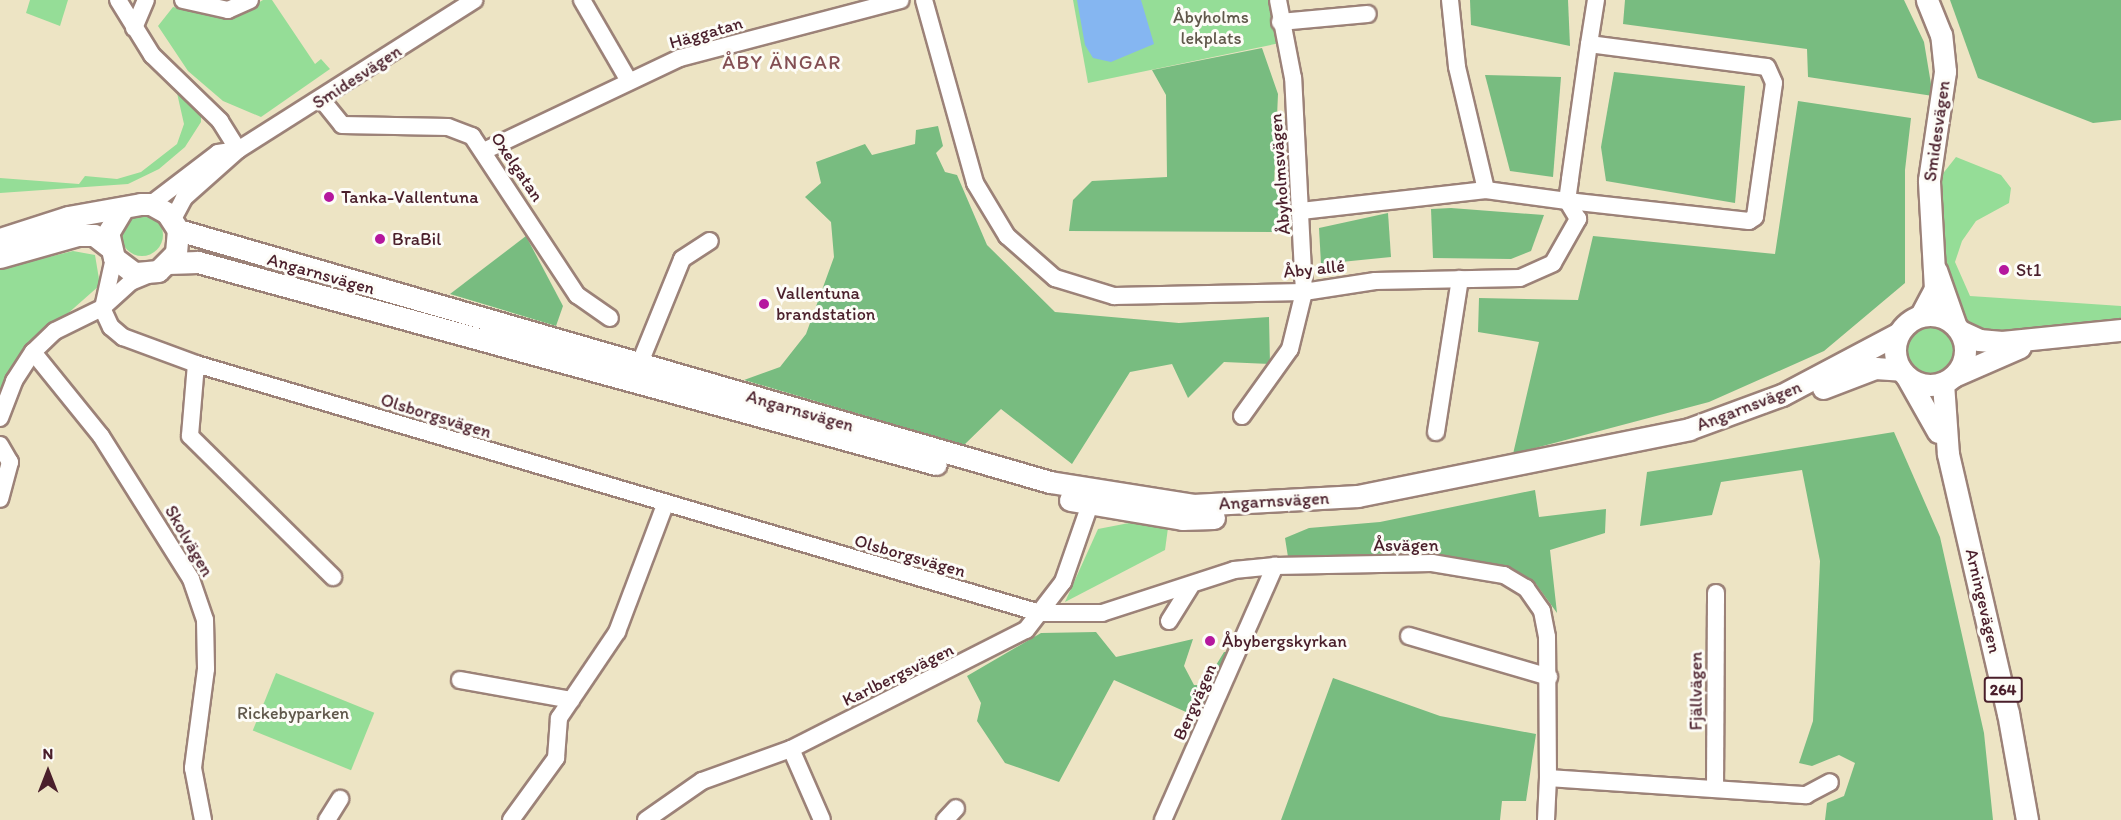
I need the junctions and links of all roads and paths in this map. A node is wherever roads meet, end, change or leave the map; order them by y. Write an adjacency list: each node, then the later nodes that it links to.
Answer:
1 (118, 0): 15 (street)
2 (146, 0): 15 (street)
3 (183, 0): 4 (street)
4 (250, 0)
5 (474, 0): 18 (street, Smidesvägen)
6 (582, 0): 17 (street)
7 (901, 0): 17 (street, Häggatan)
8 (924, 0): 34 (street, Åby allé)
9 (1278, 0): 14 (street, Åbyholmsvägen)
10 (1450, 0): 21 (street)
11 (1596, 0): 16 (street)
12 (1927, 0): 31 (main road, Smidesvägen)
13 (1368, 14): 14 (street)
14 (1280, 22): 25 (street, Åbyholmsvägen)
15 (134, 28): 19 (street)
16 (1590, 44): 22 (street); 22 (street)
17 (629, 81): 20 (street, Häggatan)
18 (322, 100): 19 (street, Smidesvägen); 20 (street, Oxelgatan)
19 (238, 150): 23 (street, Smidesvägen); 26 (street, Smidesvägen)
20 (486, 150): 37 (street, Oxelgatan)
21 (1486, 190): 22 (street); 25 (street)
22 (1567, 201): 33 (street, Åby allé)
23 (152, 204): 24 (main road); 26 (main road)
24 (123, 208): 27 (main road); 29 (main road)
25 (1301, 211): 34 (street, Åbyholmsvägen)
26 (175, 225): 32 (main road); 44 (main road, Angarnsvägen)
27 (0, 239)
28 (710, 241): 44 (street)
29 (111, 252): 30 (main road); 32 (main road); 35 (street)
30 (0, 257)
31 (1934, 265): 36 (main road, Smidesvägen); 38 (main road, Smidesvägen)
32 (163, 267): 35 (street); 44 (main road, Angarnsvägen)
33 (1460, 279): 34 (street, Åby allé); 49 (street)
34 (1304, 292): 47 (street, Åbyholmsvägen)
35 (102, 309): 42 (street); 43 (street, Olsborgsvägen)
36 (1922, 315): 38 (main road); 40 (main road)
37 (610, 318)
38 (1957, 327): 41 (main road); 46 (main road)
39 (2121, 330): 41 (main road)
40 (1899, 333): 45 (main road); 53 (main road, Angarnsvägen)
41 (2052, 337): 46 (main road)
42 (33, 352): 48 (street); 71 (street, Skolvägen)
43 (196, 364): 54 (street, Olsborgsvägen); 56 (street)
44 (636, 372): 53 (main road, Angarnsvägen)
45 (1904, 374): 46 (main road); 51 (main road, Arningevägen / 264); 53 (main road, Angarnsvägen)
46 (1949, 379): 51 (main road, Arningevägen / 264)
47 (1242, 416)
48 (0, 418)
49 (1436, 432)
50 (0, 445): 52 (street)
51 (1948, 454): 78 (main road, Arningevägen / 264)
52 (0, 499)
53 (1093, 499): 59 (street, Karlbergsvägen)
54 (665, 505): 59 (street, Olsborgsvägen); 64 (street)
55 (1275, 566): 57 (street, Åsvägen); 62 (street, Åsvägen); 76 (street, Bergvägen)
56 (333, 578)
57 (1190, 587): 59 (street, Åsvägen); 60 (street)
58 (1716, 593): 68 (street, Fjällvägen)
59 (1040, 614): 65 (street, Karlbergsvägen)
60 (1169, 621)
61 (1409, 636): 62 (street)
62 (1549, 677): 66 (street, Åsvägen)
63 (460, 680): 64 (street)
64 (571, 700): 73 (street)
65 (791, 749): 70 (street, Karlbergsvägen); 75 (street)
66 (1548, 778): 68 (street); 77 (street, Åsvägen)
67 (1830, 782): 68 (street)
68 (1715, 789)
69 (340, 799): 72 (street)
70 (662, 814): 74 (street, Karlbergsvägen)
71 (203, 820)
72 (327, 820)
73 (511, 820)
74 (646, 820)
75 (822, 820)
76 (1163, 820)
77 (1546, 820)
78 (2027, 820)

